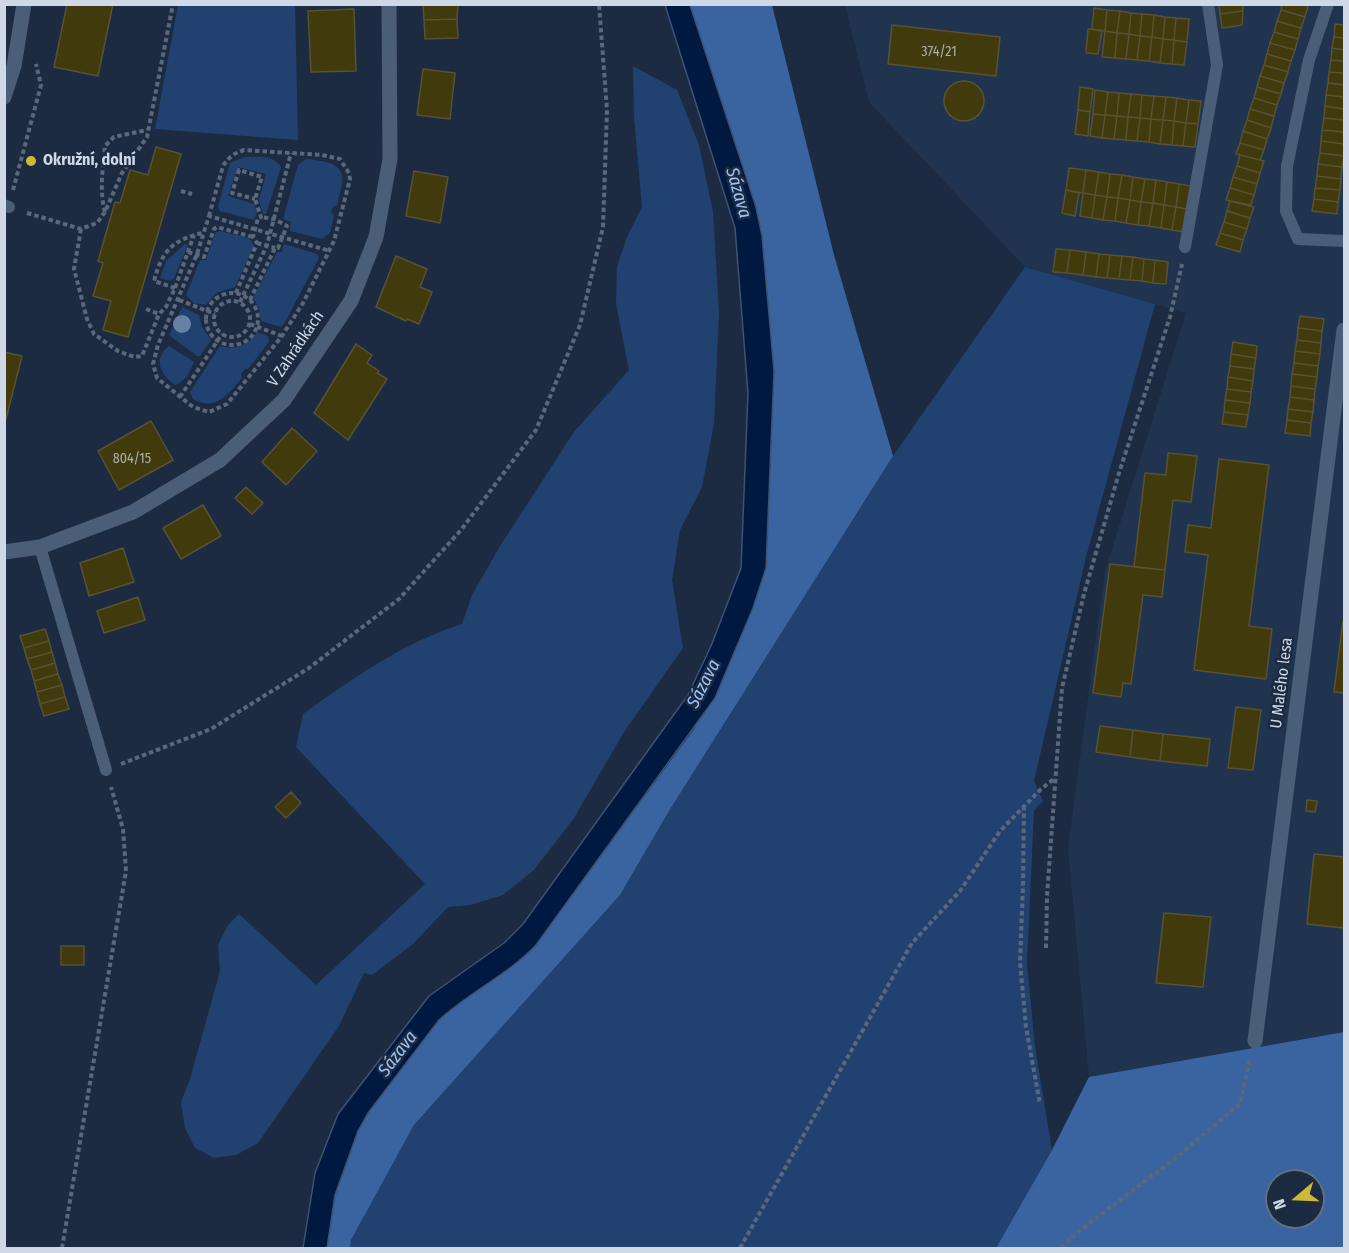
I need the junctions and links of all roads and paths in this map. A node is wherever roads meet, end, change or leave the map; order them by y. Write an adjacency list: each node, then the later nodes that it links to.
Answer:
1 (24, 4): 8 (street)
2 (173, 4): 9 (path)
3 (389, 4): 51 (street, V Zahrádkách)
4 (599, 4): 53 (path)
5 (1208, 4): 29 (lane)
6 (1328, 4): 26 (lane)
7 (35, 63): 14 (path)
8 (4, 98)
9 (147, 130): 15 (path); 15 (path)
10 (291, 153): 16 (path); 18 (path); 31 (path)
11 (181, 191): 12 (path)
12 (192, 194)
13 (255, 199): 13 (path); 17 (path)
14 (7, 206): 19 (path)
15 (105, 212): 19 (path)
16 (209, 216): 20 (path); 22 (path)
17 (261, 217): 18 (path); 20 (path)
18 (274, 219): 21 (path); 25 (path)
19 (81, 229): 42 (path)
20 (255, 229): 21 (path); 24 (path)
21 (271, 232): 25 (path); 28 (path)
22 (203, 233): 23 (path); 33 (path)
23 (194, 235): 32 (path); 34 (path)
24 (253, 237): 27 (path); 33 (path)
25 (284, 237): 30 (path); 31 (path)
26 (1344, 241)
27 (257, 243): 28 (path); 35 (path)
28 (267, 246): 30 (path); 36 (path)
29 (1185, 247): 54 (path)
30 (275, 248): 38 (path)
31 (330, 251): 48 (path)
32 (188, 252): 33 (path); 34 (path)
33 (197, 254): 37 (path)
34 (175, 288): 42 (path)
35 (236, 293): 36 (path); 41 (path)
36 (243, 296): 38 (path); 39 (path)
37 (179, 300): 41 (path); 50 (path)
38 (250, 300): 45 (path)
39 (240, 302): 43 (path); 44 (path)
40 (146, 309): 42 (path)
41 (206, 311): 43 (path); 49 (path)
42 (159, 314)
43 (215, 314): 47 (path)
44 (250, 324): 45 (path); 47 (path)
45 (257, 326): 48 (path); 49 (path)
46 (1344, 330): 57 (street, U Malého lesa)
47 (222, 334): 49 (path)
48 (282, 336): 50 (path)
49 (218, 341): 50 (path)
50 (180, 397)
51 (40, 547): 52 (street, V Zahrádkách); 53 (lane)
52 (4, 552)
53 (106, 770): 59 (path)
54 (1054, 779): 55 (path); 56 (path)
55 (1024, 806): 58 (path); 60 (path)
56 (1046, 948)
57 (1255, 1041): 61 (path)
58 (1040, 1104)
59 (62, 1248)
60 (740, 1248)
61 (1061, 1248)

